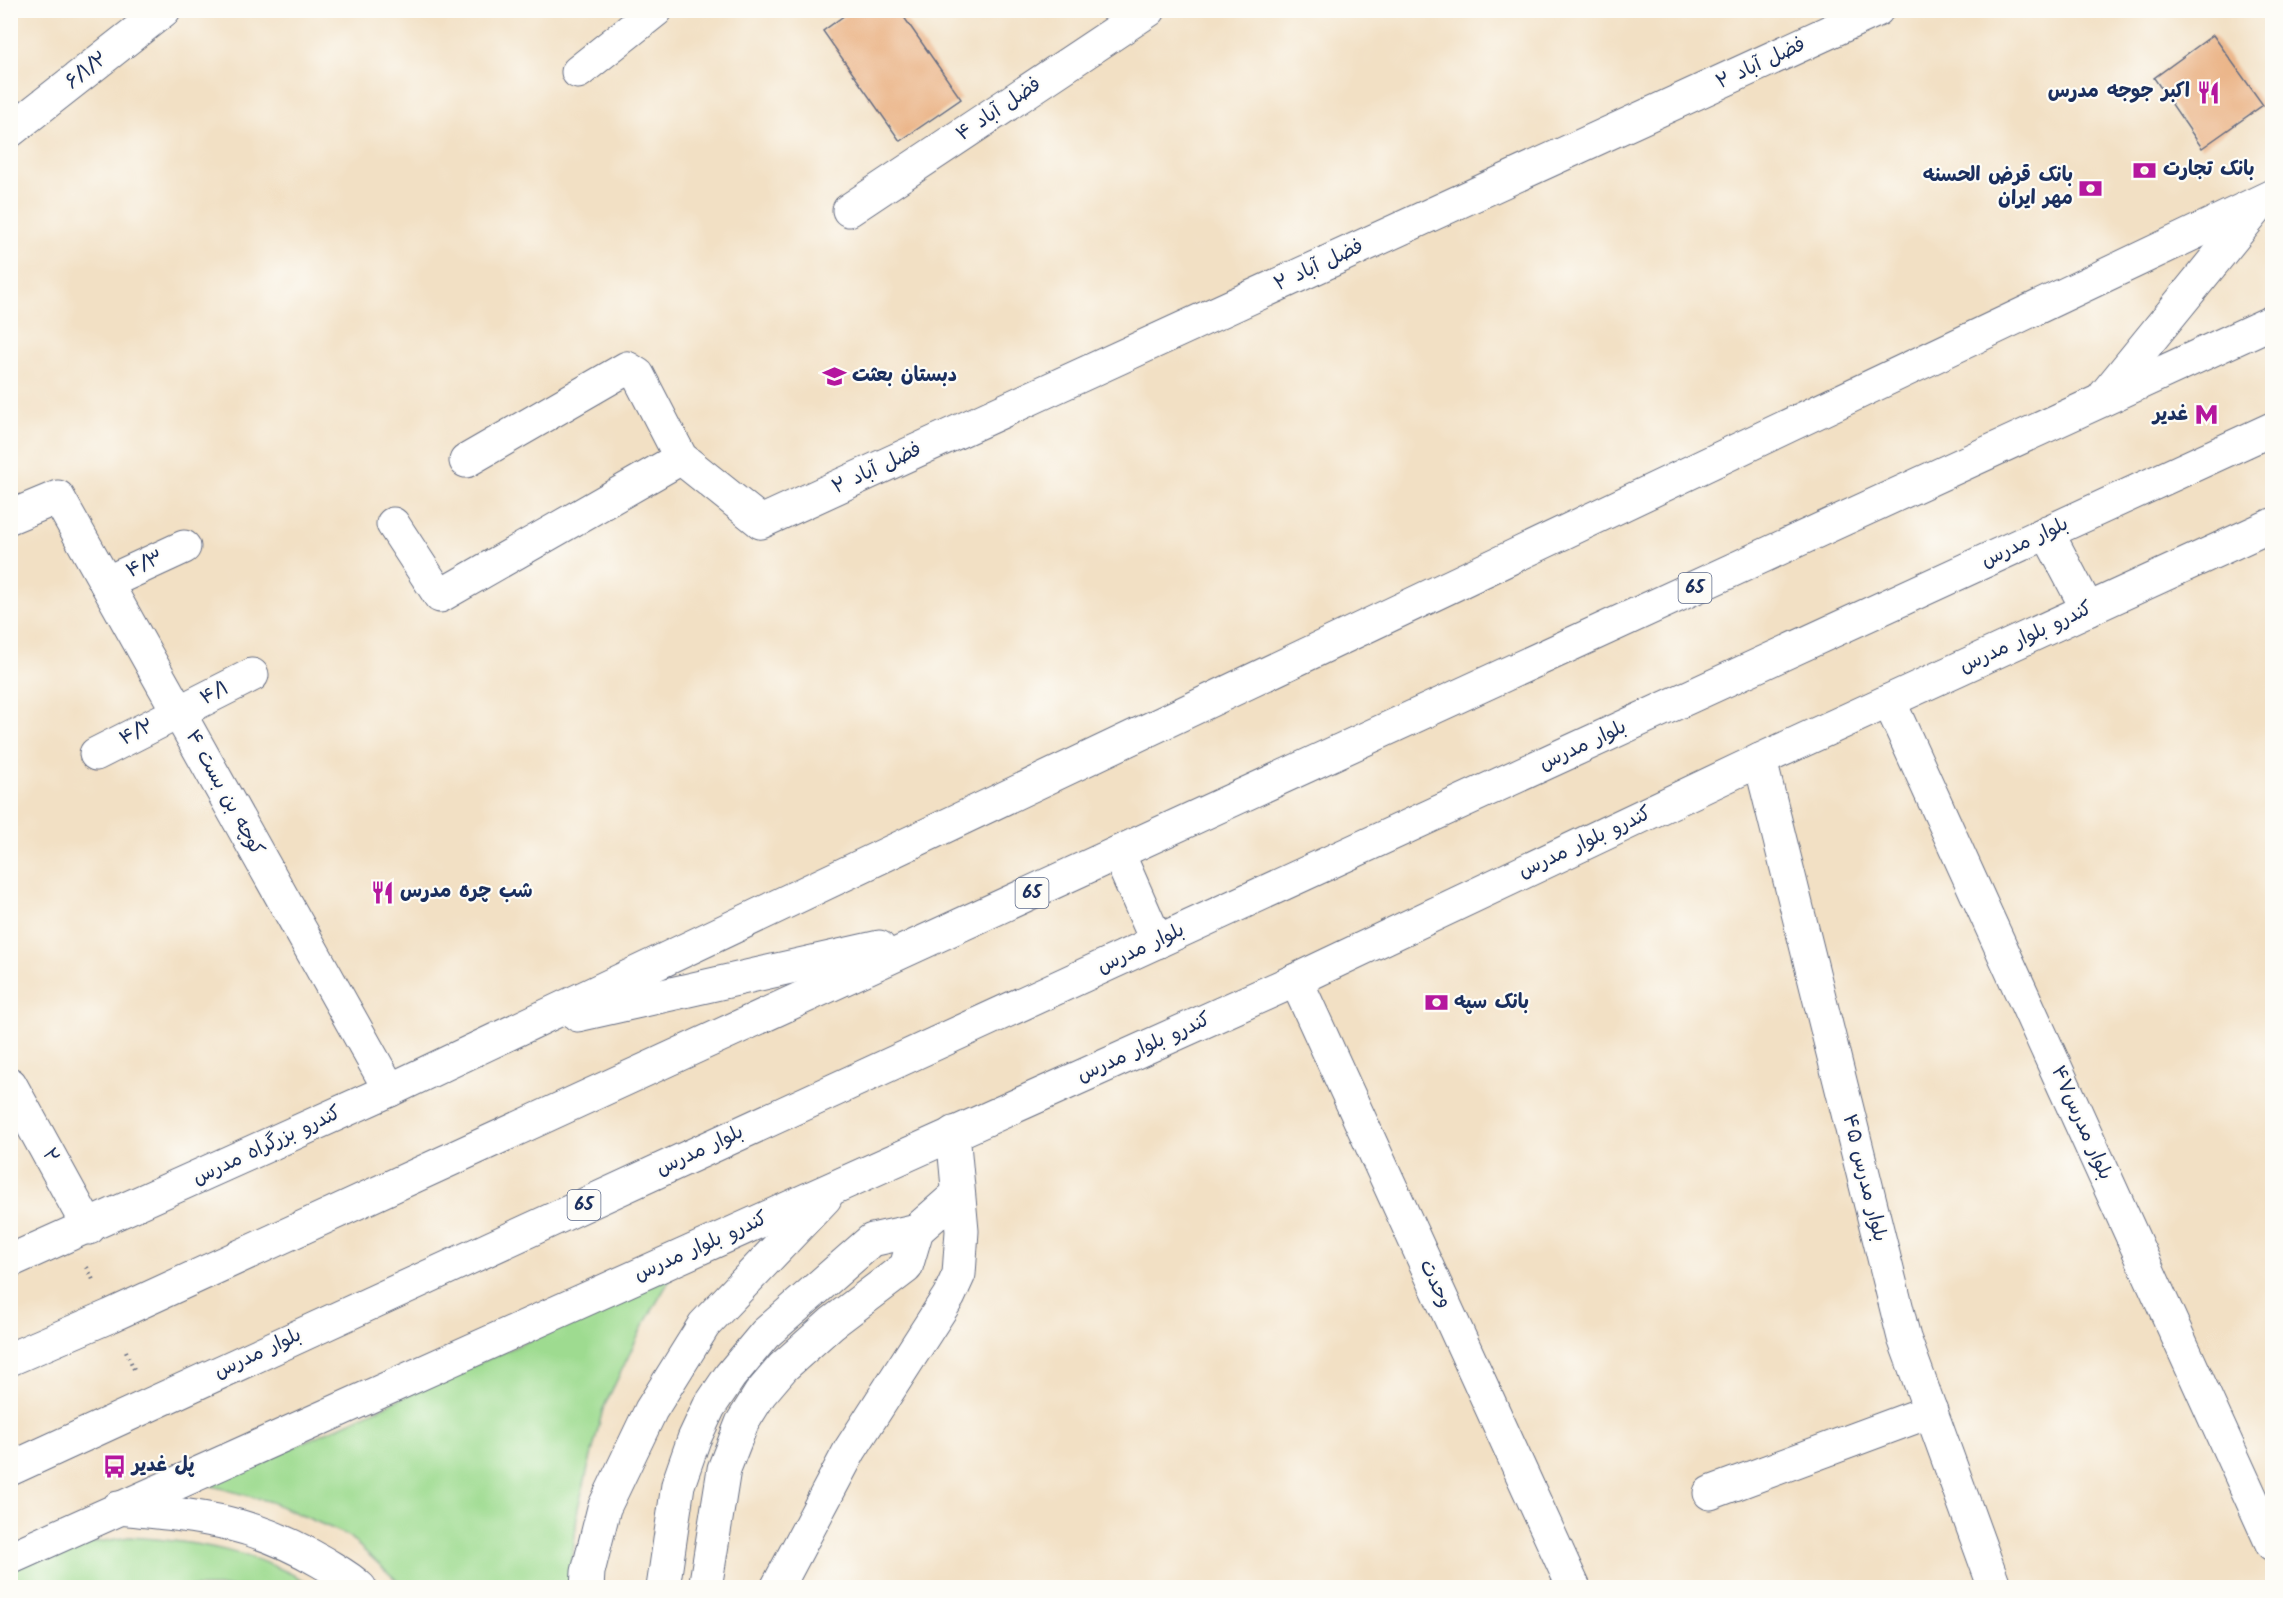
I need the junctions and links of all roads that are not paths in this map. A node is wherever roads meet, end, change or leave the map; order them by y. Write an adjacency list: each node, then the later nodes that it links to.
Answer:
1 (164, 10): 6 (main road, ۶/۱/۲)
2 (656, 10): 5 (main road)
3 (1149, 10): 8 (main road, فضل آباد ۴)
4 (1877, 10): 12 (main road, فضل آباد ۲)
5 (578, 72)
6 (10, 131)
7 (2269, 198): 10 (main road); 30 (main road)
8 (849, 210)
9 (2272, 322): 10 (main road, 65)
10 (2099, 402): 26 (main road, 65)
11 (2272, 429): 17 (main road, بلوار مدرس / 65)
12 (681, 458): 13 (main road); 15 (main road)
13 (466, 461)
14 (10, 517): 19 (main road, کوچه بن بست ۴)
15 (393, 524)
16 (2272, 525): 20 (main road, کندرو بلوار مدرس)
17 (2047, 532): 20 (main road); 28 (main road, بلوار مدرس / 65)
18 (184, 547): 19 (main road, ۴/۳)
19 (106, 583): 23 (main road, کوچه بن بست ۴)
20 (2088, 610): 22 (main road, کندرو بلوار مدرس)
21 (252, 675): 23 (main road, ۴/۱)
22 (1889, 701): 25 (main road, کندرو بلوار مدرس); 44 (main road, بلوار مدرس۴۷)
23 (178, 712): 24 (main road, ۴/۲); 32 (main road, کوچه بن بست ۴)
24 (96, 753)
25 (1760, 760): 29 (main road, کندرو بلوار مدرس); 40 (main road, ۴۵ بلوار مدرس)
26 (1118, 853): 27 (main road, 65); 28 (main road)
27 (945, 933): 30 (main road); 39 (main road, 65)
28 (1157, 942): 41 (main road, بلوار مدرس / 65)
29 (1296, 980): 33 (main road, کندرو بلوار مدرس); 51 (main road, وحدت)
30 (521, 1028): 32 (main road, کندرو بزرگراه مدرس)
31 (10, 1084): 37 (main road, ۲)
32 (390, 1090): 37 (main road, کندرو بزرگراه مدرس)
33 (953, 1133): 34 (main road, کندرو بلوار مدرس); 35 (main road)
34 (838, 1185): 43 (main road, کندرو بلوار مدرس); 47 (main road)
35 (958, 1194): 36 (main road); 50 (main road)
36 (917, 1230): 48 (main road); 49 (main road)
37 (80, 1231): 38 (main road, کندرو بزرگراه مدرس)
38 (10, 1261)
39 (10, 1359)
40 (1931, 1411): 42 (main road); 52 (main road, ۴۵ بلوار مدرس)
41 (10, 1469)
42 (1710, 1493)
43 (118, 1508): 45 (main road, کندرو بلوار مدرس); 46 (main road)
44 (2272, 1544)
45 (10, 1558)
46 (360, 1587)
47 (587, 1587)
48 (663, 1587)
49 (705, 1587)
50 (777, 1587)
51 (1574, 1587)
52 (1995, 1587)

